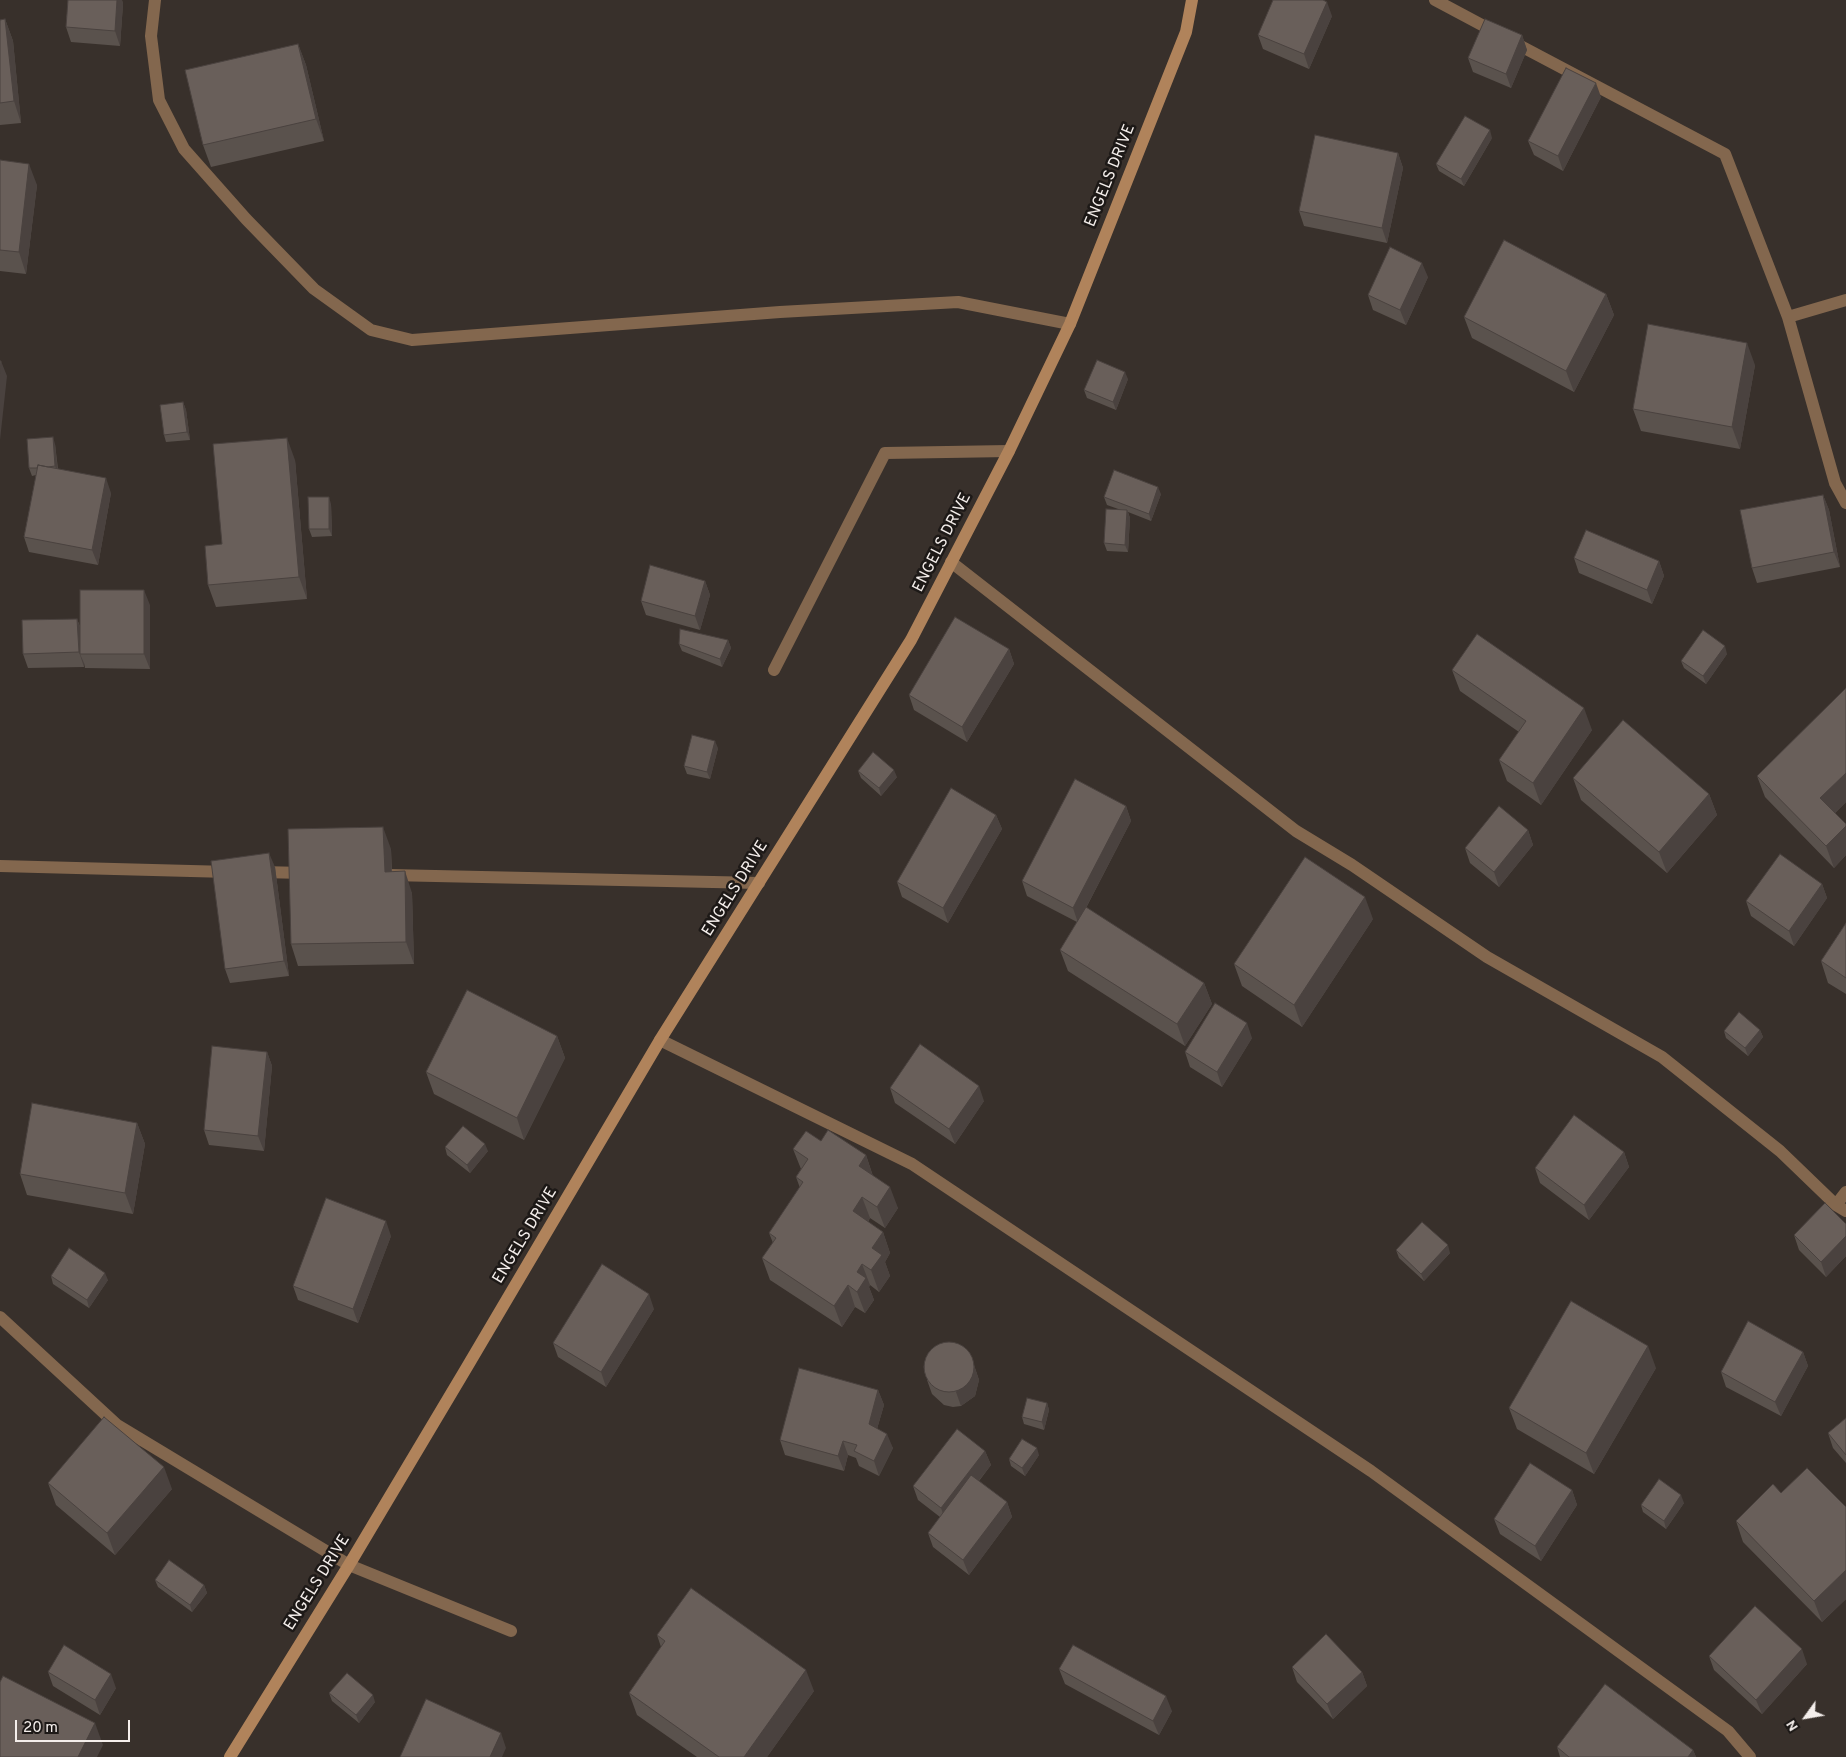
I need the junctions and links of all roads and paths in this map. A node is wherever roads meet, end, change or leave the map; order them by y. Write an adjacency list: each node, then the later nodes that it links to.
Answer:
1 (155, 0): 6 (street)
2 (1192, 0): 6 (street, ENGELS DRIVE)
3 (1435, 0): 5 (street)
4 (1846, 300): 5 (street)
5 (1788, 317): 8 (street)
6 (1070, 324): 7 (street, ENGELS DRIVE)
7 (1009, 451): 9 (street, ENGELS DRIVE); 10 (street)
8 (1846, 503)
9 (951, 562): 14 (street, ENGELS DRIVE); 17 (street)
10 (774, 670)
11 (0, 866): 12 (street)
12 (319, 874)
13 (379, 875): 14 (street)
14 (759, 884): 15 (street, ENGELS DRIVE)
15 (660, 1040): 19 (street, ENGELS DRIVE); 22 (street)
16 (1846, 1192): 17 (street)
17 (1841, 1208)
18 (0, 1317): 19 (street)
19 (349, 1565): 20 (street); 21 (street, ENGELS DRIVE)
20 (511, 1630)
21 (230, 1757)
22 (1750, 1757)

